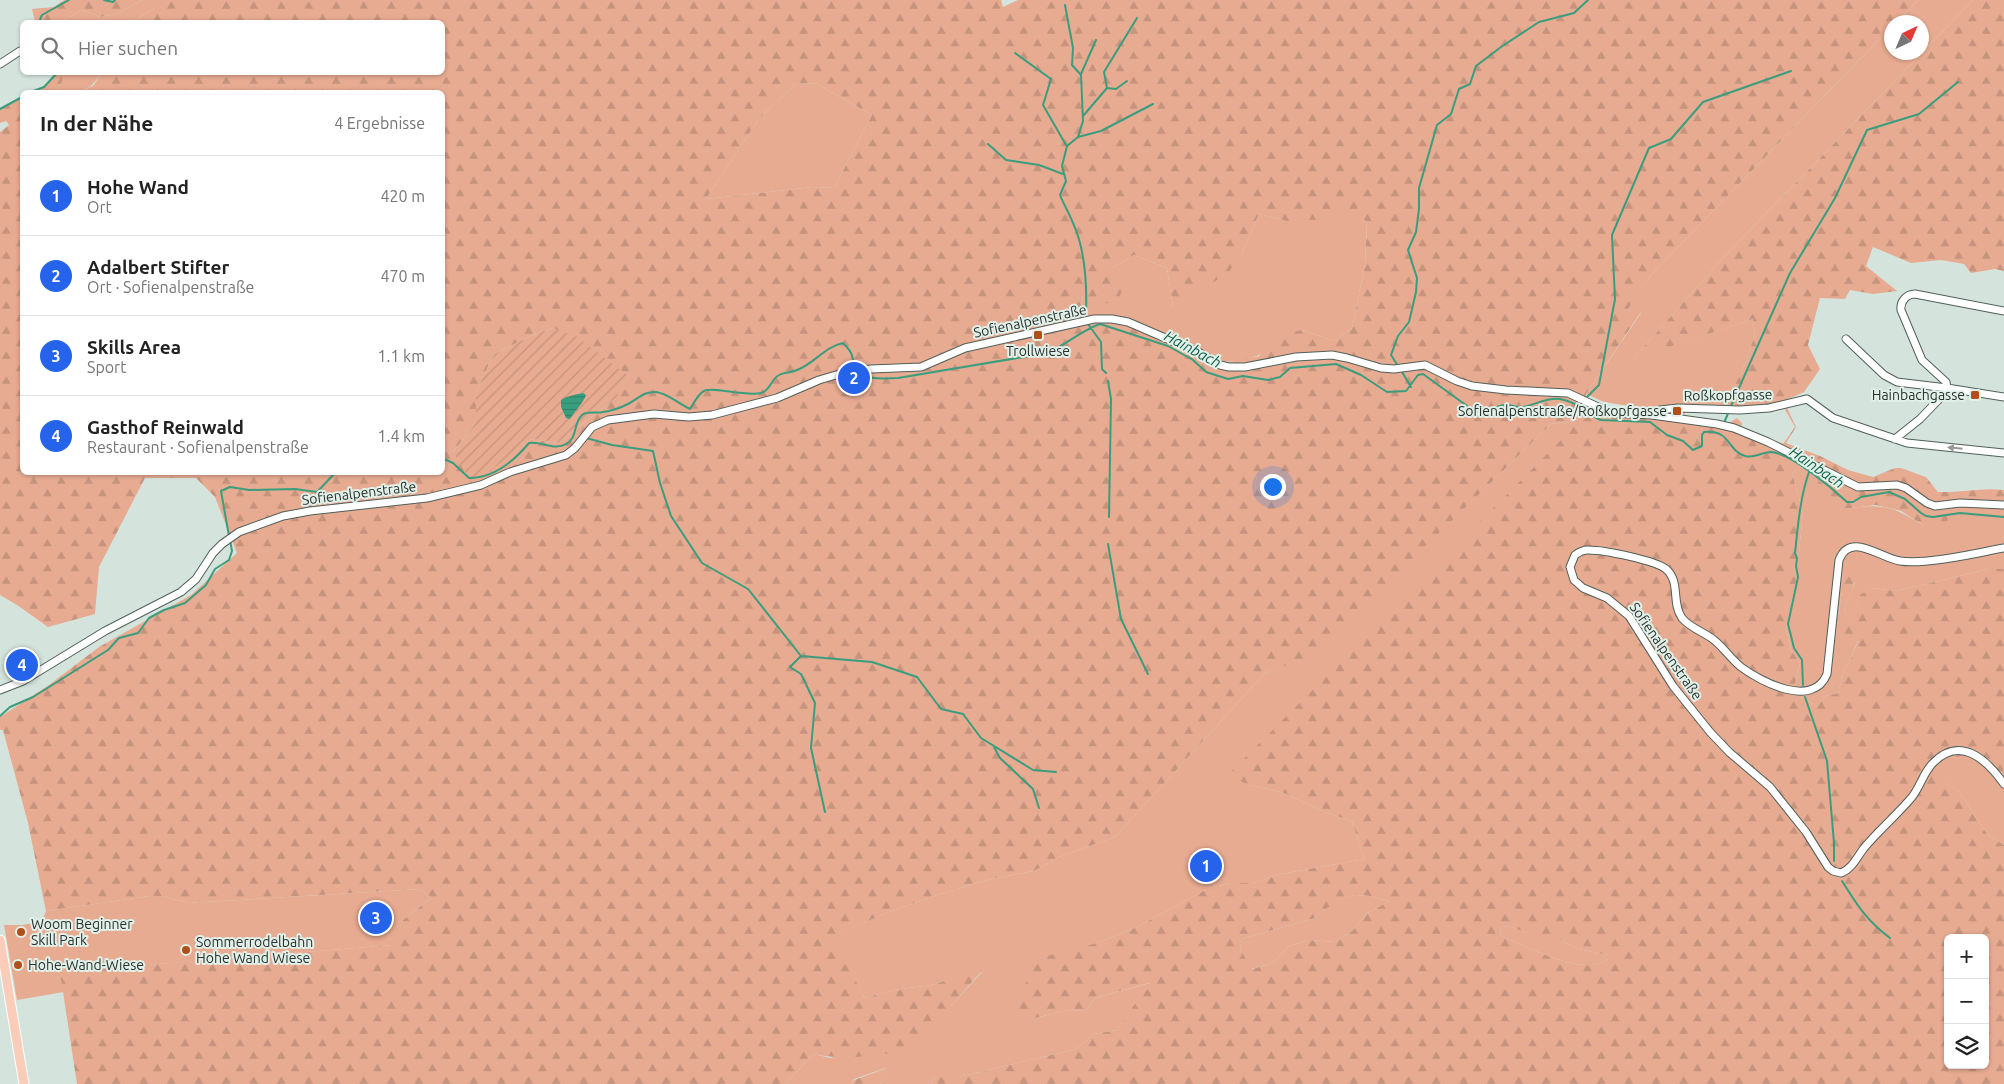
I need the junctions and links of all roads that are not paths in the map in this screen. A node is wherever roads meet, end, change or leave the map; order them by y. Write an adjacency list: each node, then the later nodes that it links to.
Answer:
1 (20, 51): 2 (street)
2 (0, 64)
3 (2004, 311): 5 (street)
4 (1846, 339): 5 (street)
5 (1947, 388): 6 (street); 8 (street)
6 (2004, 397)
7 (1652, 415): 8 (street, Roßkopfgasse); 10 (street, Sofienalpenstraße); 12 (street, Sofienalpenstraße)
8 (1895, 439): 9 (street, Roßkopfgasse, one-way to 8)
9 (2004, 453)
10 (2004, 505)
11 (2004, 548): 13 (street, Sofienalpenstraße)
12 (0, 690)
13 (2004, 784)
14 (0, 940): 15 (main road)
15 (24, 1084)

